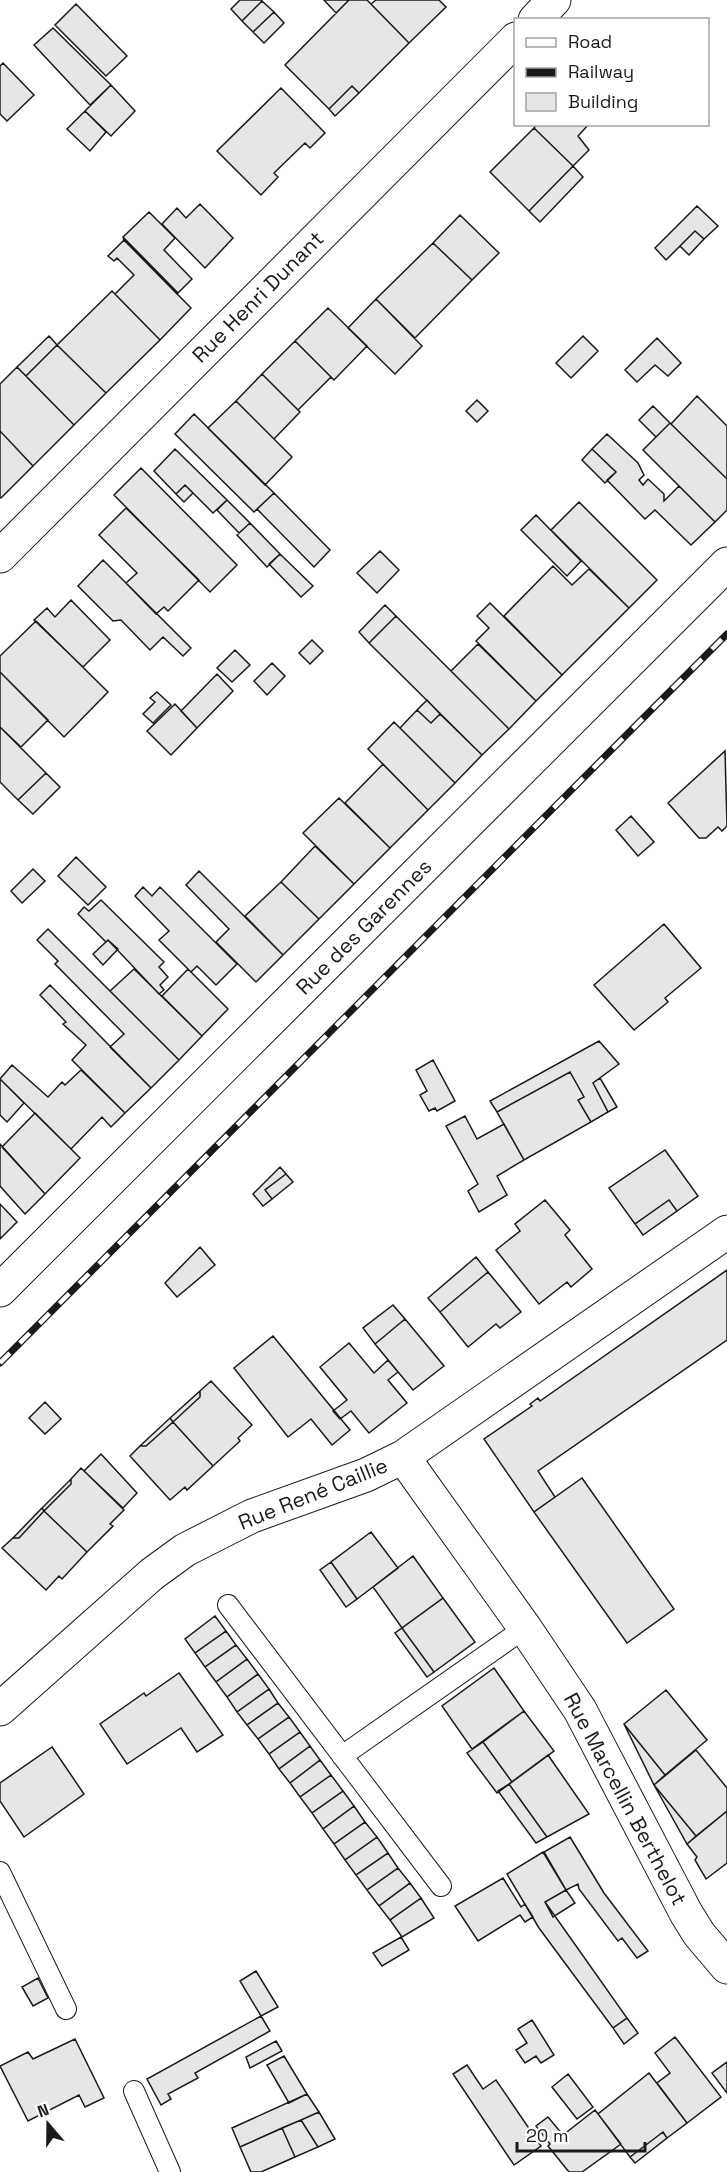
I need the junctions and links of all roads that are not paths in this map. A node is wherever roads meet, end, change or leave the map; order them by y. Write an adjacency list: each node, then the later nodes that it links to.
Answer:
1 (554, 0): 2 (street)
2 (537, 18)
3 (514, 41): 4 (street, Rue Henri Dunant)
4 (0, 556)
5 (727, 564): 7 (street, Rue des Garennes)
6 (727, 1232): 8 (street, Rue René Caillie)
7 (0, 1290)
8 (403, 1457): 10 (street, Rue Marcellin Berthelot); 11 (street, Rue René Caillie)
9 (228, 1605): 12 (lane)
10 (525, 1628): 12 (lane); 15 (street, Rue Marcellin Berthelot)
11 (0, 1709)
12 (342, 1756): 14 (lane)
13 (0, 1872): 16 (lane)
14 (441, 1886)
15 (727, 1967)
16 (66, 2009)
17 (134, 2091): 18 (lane)
18 (170, 2172)

